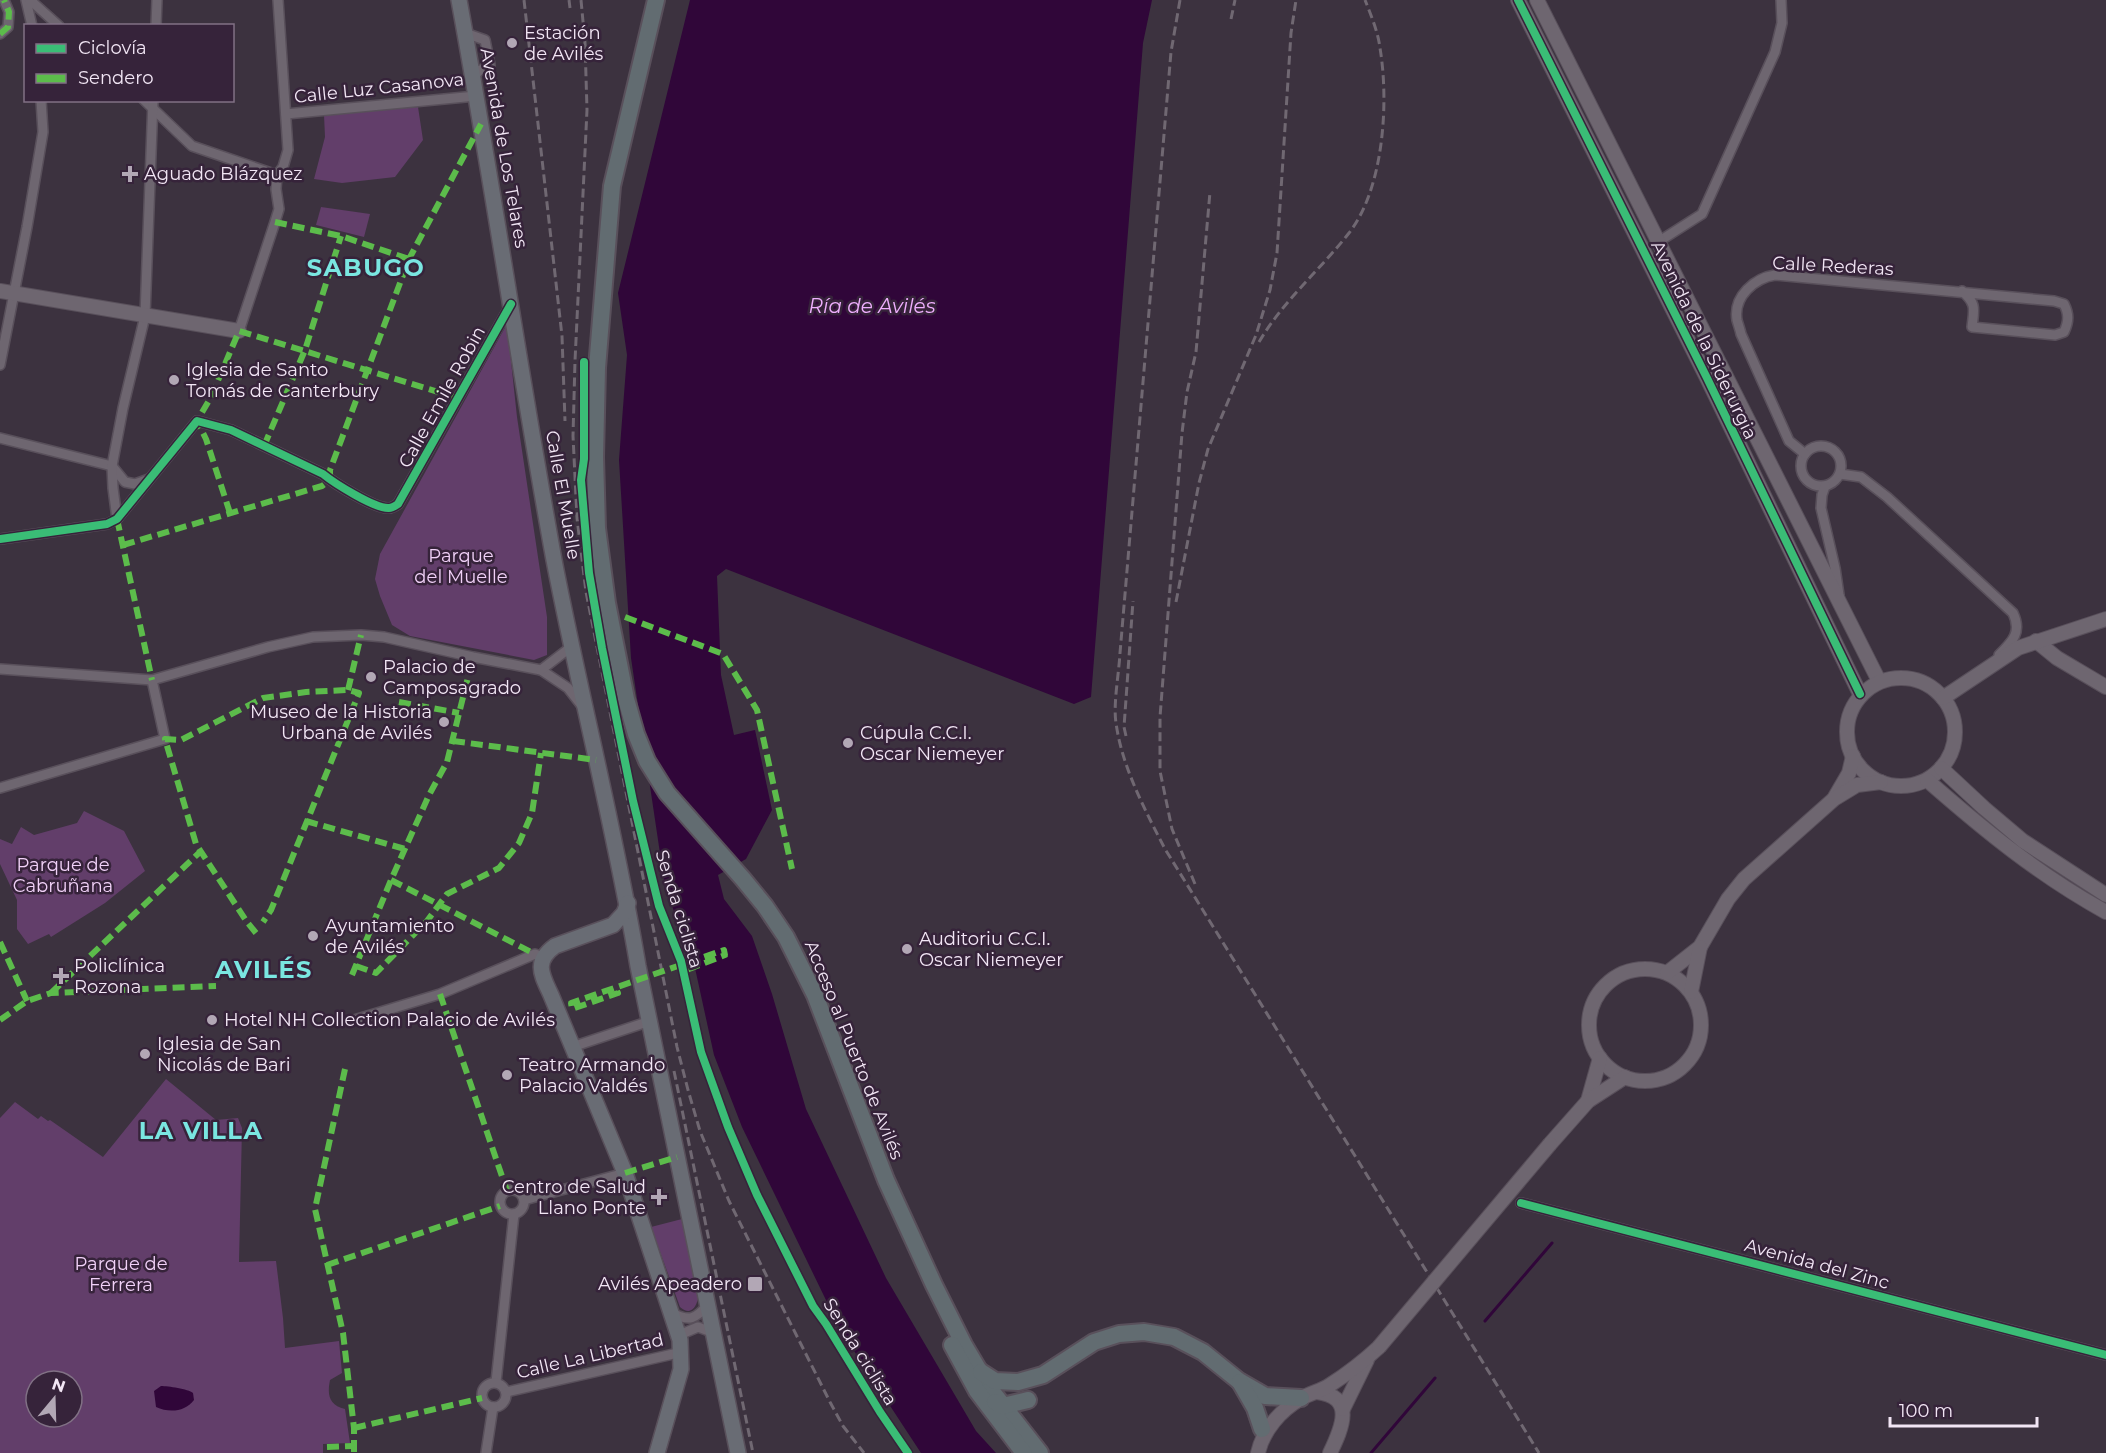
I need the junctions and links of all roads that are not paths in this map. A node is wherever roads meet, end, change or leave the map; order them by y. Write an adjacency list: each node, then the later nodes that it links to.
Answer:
1 (4, 0): 13 (street)
2 (28, 0): 10 (street); 11 (street)
3 (157, 0): 12 (street)
4 (278, 0): 17 (street)
5 (459, 0): 14 (main road, Avenida de Los Telares)
6 (656, 0): 69 (highway, Acceso al Puerto de Avilés)
7 (1518, 0): 44 (main road, Avenida de la Siderurgia)
8 (1537, 0): 19 (main road, Avenida de la Siderurgia)
9 (1781, 0): 19 (street)
10 (32, 24)
11 (57, 24)
12 (156, 24)
13 (0, 34)
14 (476, 96): 17 (street, Calle Luz Casanova); 22 (main road, Avenida de Los Telares)
15 (41, 102): 21 (street)
16 (153, 105): 18 (street); 23 (street)
17 (286, 114): 18 (street)
18 (277, 175): 24 (street)
19 (1658, 242): 34 (main road, Avenida de la Siderurgia)
20 (1962, 291): 20 (street, Calle Rederas); 27 (street, Calle Rederas)
21 (7, 293): 23 (main road); 25 (street)
22 (511, 304): 30 (street, Calle Emile Robin); 37 (main road, Calle El Muelle)
23 (145, 316): 24 (main road); 28 (street)
24 (239, 331)
25 (0, 365)
26 (0, 438): 28 (street)
27 (1805, 454): 29 (street); 31 (street)
28 (112, 466): 30 (street); 32 (street)
29 (1840, 474): 31 (street); 40 (street)
30 (151, 478): 32 (street)
31 (1826, 486): 34 (street)
32 (117, 519): 33 (street)
33 (0, 539)
34 (1841, 606): 42 (main road, Avenida de la Siderurgia)
35 (2106, 619): 36 (main road)
36 (2036, 641): 40 (main road); 43 (main road)
37 (571, 647): 39 (street); 46 (main road, Calle El Muelle)
38 (0, 669): 41 (street)
39 (541, 670): 41 (street); 46 (street)
40 (1985, 670): 45 (main road)
41 (152, 680): 51 (street)
42 (1879, 681): 44 (main road); 45 (main road)
43 (2106, 687)
44 (1860, 694): 47 (main road)
45 (1943, 698): 48 (main road)
46 (587, 713): 54 (main road, Calle El Muelle)
47 (1853, 756): 50 (main road); 52 (main road)
48 (1941, 768): 49 (main road); 53 (main road)
49 (1927, 780): 50 (main road); 55 (main road)
50 (1883, 782): 52 (main road)
51 (0, 788)
52 (1834, 799): 57 (main road)
53 (2106, 895)
54 (628, 903): 56 (main road); 59 (main road, Calle El Muelle)
55 (2106, 912)
56 (602, 930): 58 (main road); 59 (main road)
57 (1700, 947): 60 (main road); 61 (main road)
58 (543, 957): 62 (street); 64 (main road)
59 (638, 966): 63 (main road)
60 (1667, 972): 61 (main road); 65 (main road)
61 (1691, 992): 66 (main road)
62 (354, 1020)
63 (650, 1021): 64 (street); 73 (main road)
64 (572, 1047): 68 (main road)
65 (1600, 1058): 66 (main road); 67 (main road)
66 (1625, 1077): 67 (main road)
67 (1588, 1101): 78 (main road, bridge)
68 (625, 1173): 70 (street); 74 (main road)
69 (886, 1180): 76 (highway); 80 (highway)
70 (524, 1200): 72 (street); 72 (street)
71 (1521, 1203): 79 (street, Avenida del Zinc)
72 (514, 1214): 83 (street)
73 (708, 1305): 74 (street); 75 (main road)
74 (672, 1313): 77 (main road)
75 (714, 1333): 77 (street, Calle La Libertad); 95 (main road)
76 (948, 1337): 89 (highway); 96 (highway)
77 (681, 1346): 85 (street, Calle La Libertad); 94 (main road)
78 (1374, 1352): 86 (main road); 91 (main road)
79 (2106, 1355)
80 (981, 1371): 84 (highway); 89 (highway)
81 (1043, 1375): 82 (highway); 84 (highway); 88 (highway)
82 (1239, 1381): 87 (highway); 92 (highway)
83 (496, 1382): 85 (street); 90 (street)
84 (1017, 1382): 89 (highway)
85 (506, 1392): 90 (street)
86 (1317, 1392): 87 (main road); 91 (main road)
87 (1301, 1398): 99 (main road)
88 (1028, 1401): 89 (highway); 98 (highway)
89 (1003, 1406): 97 (highway); 98 (highway)
90 (493, 1407): 93 (street)
91 (1343, 1410): 100 (main road)
92 (1262, 1429)
93 (486, 1453)
94 (657, 1453)
95 (738, 1453)
96 (1024, 1453)
97 (1031, 1453)
98 (1040, 1453)
99 (1258, 1453)
100 (1330, 1453)

